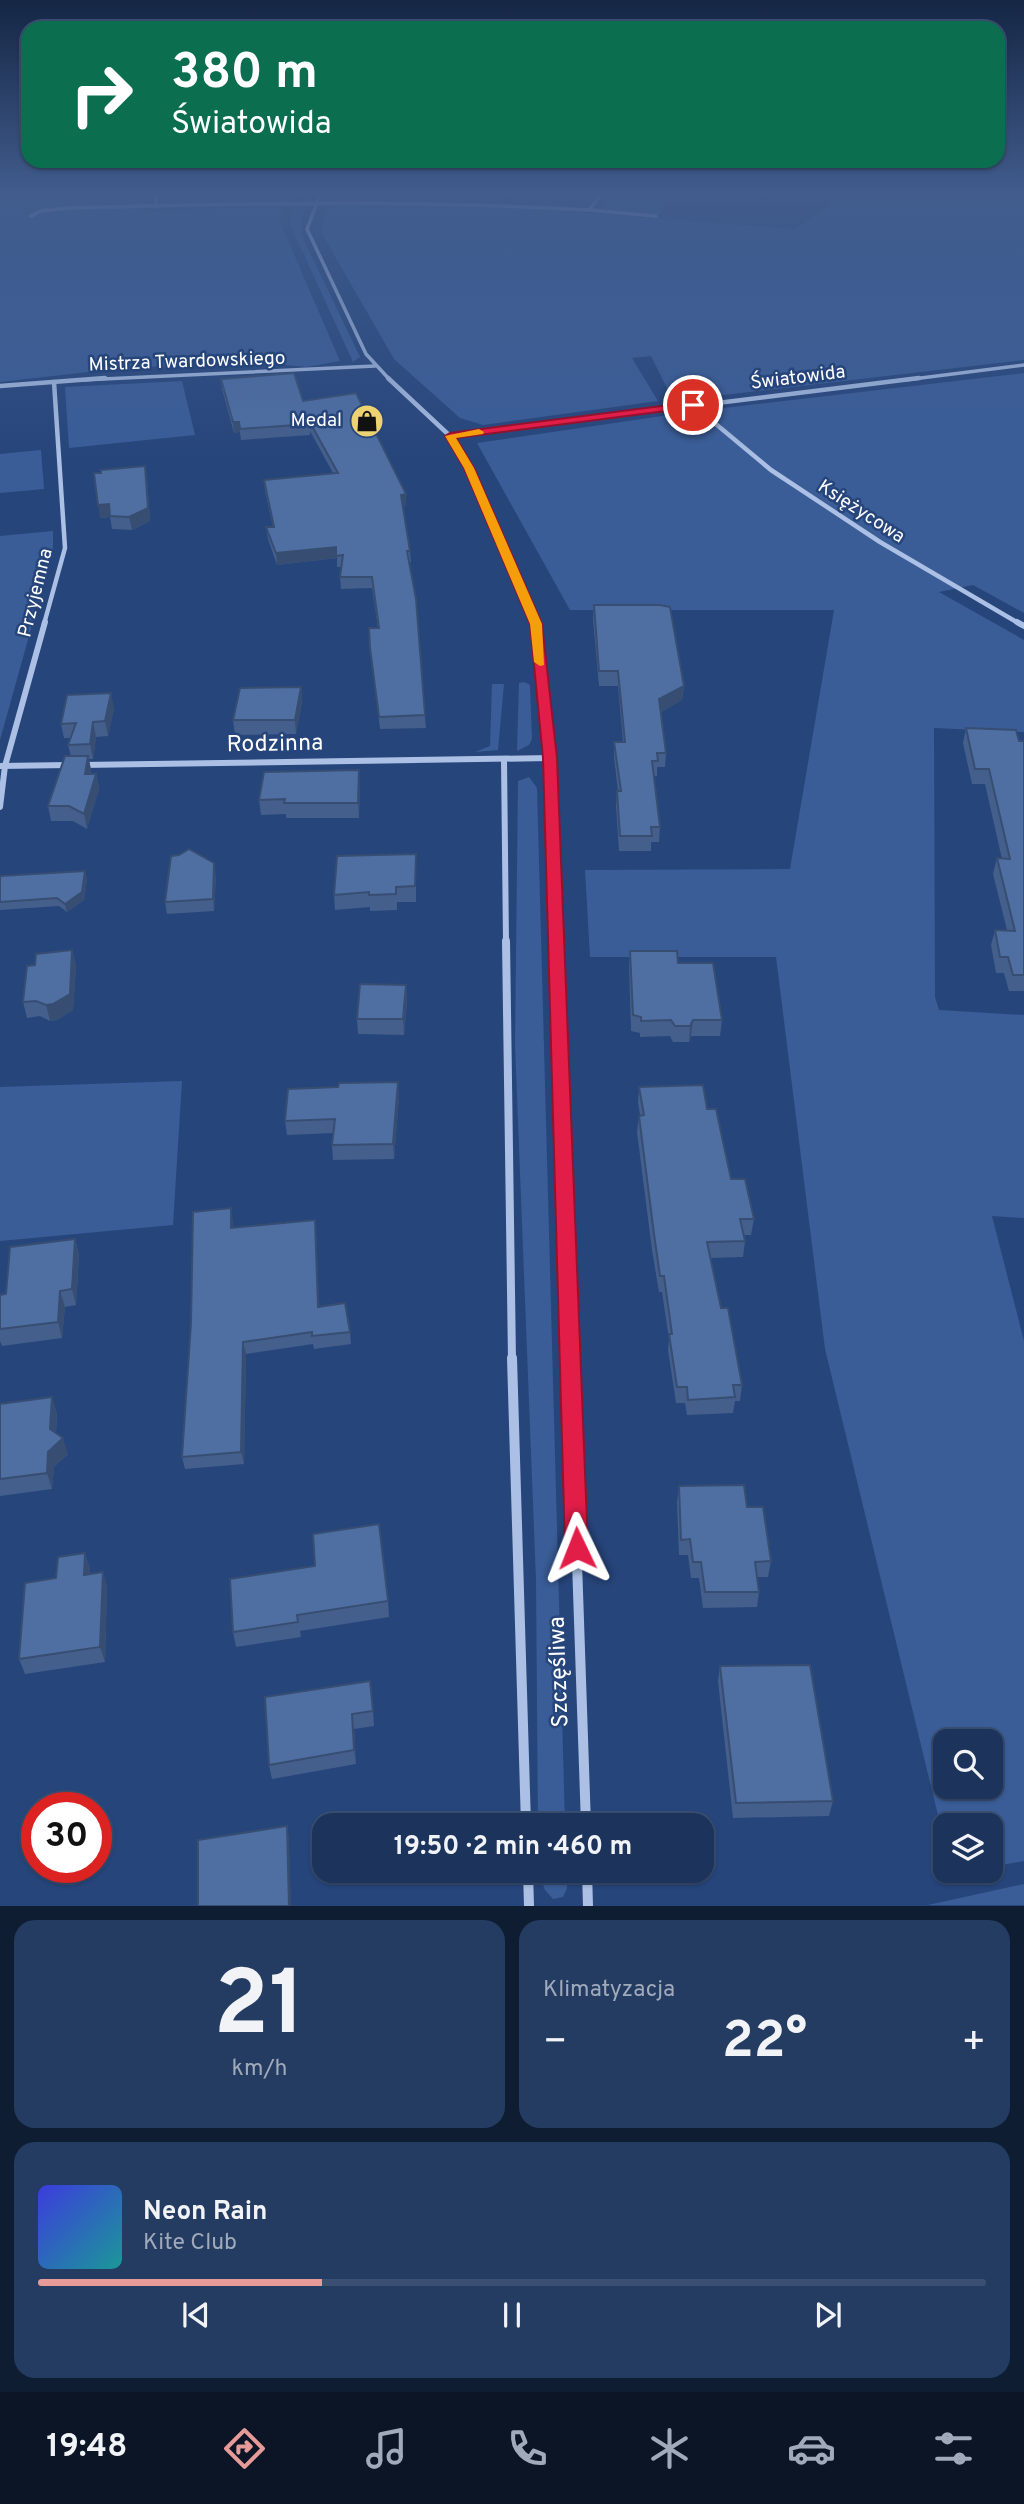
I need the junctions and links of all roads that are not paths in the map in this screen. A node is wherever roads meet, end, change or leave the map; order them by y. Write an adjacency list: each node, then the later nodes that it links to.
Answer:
1 (331, 281): 3 (street, Szczęśliwa)
2 (1024, 365): 6 (street, Światowida)
3 (375, 366): 4 (street, Mistrza Twardowskiego); 7 (street, Szczęśliwa)
4 (54, 382): 5 (street, Mistrza Twardowskiego); 11 (street, Przyjemna)
5 (0, 386)
6 (693, 405): 7 (street, Światowida); 8 (street, Księżycowa)
7 (450, 436): 10 (street, Szczęśliwa)
8 (1024, 626)
9 (504, 758): 10 (street, Rodzinna); 11 (street, Rodzinna); 13 (street)
10 (550, 758): 14 (street, Szczęśliwa)
11 (3, 766): 12 (street, Przyjemna)
12 (0, 807)
13 (526, 1813)
14 (586, 1813)
15 (528, 1883): 17 (street)
16 (587, 1883): 18 (street)
17 (529, 1906)
18 (588, 1906)

